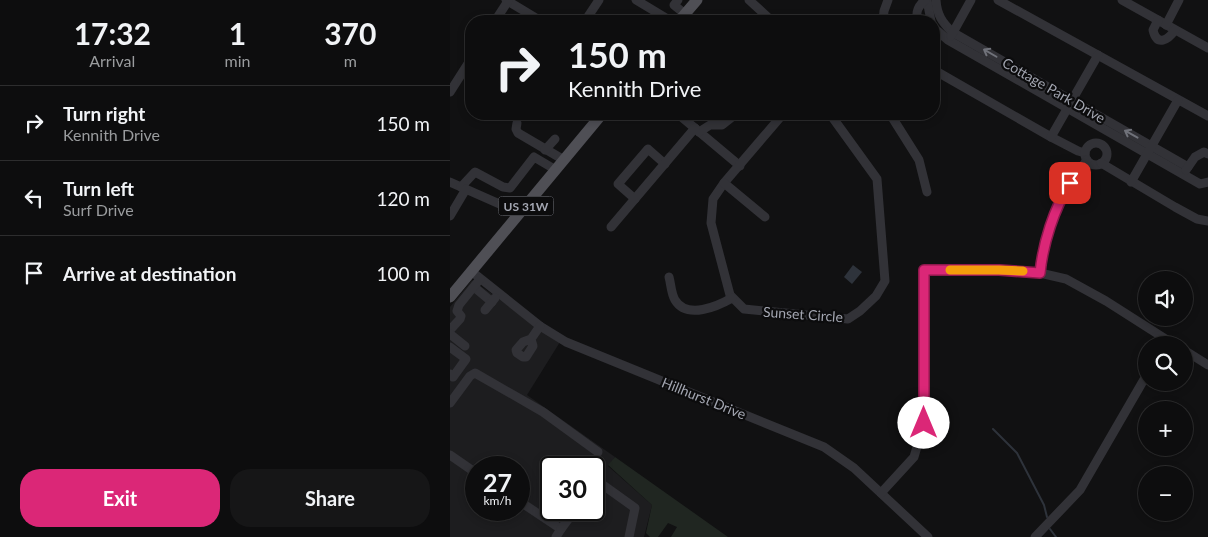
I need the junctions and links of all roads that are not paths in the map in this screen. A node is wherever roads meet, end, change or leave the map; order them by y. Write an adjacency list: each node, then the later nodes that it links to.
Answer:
1 (599, 0): 16 (street)
2 (636, 0): 17 (street)
3 (678, 0): 18 (street)
4 (697, 0): 19 (main road)
5 (749, 0): 20 (street)
6 (888, 0): 21 (street)
7 (926, 0): 22 (street); 23 (street)
8 (936, 0): 24 (street, Cottage Park Drive)
9 (971, 0): 29 (street)
10 (998, 0): 31 (street)
11 (1122, 0): 26 (street)
12 (1179, 0): 26 (street)
13 (507, 1): 14 (street); 15 (street)
14 (499, 15)
15 (532, 15)
16 (589, 15)
17 (661, 15)
18 (680, 15)
19 (684, 15)
20 (765, 15)
21 (884, 15)
22 (917, 15)
23 (930, 15)
24 (939, 15)
25 (940, 18): 29 (street, Cottage Park Drive)
26 (1162, 22): 27 (street); 27 (street)
27 (1175, 30): 30 (street)
28 (940, 31): 29 (street, Cottage Park Drive)
29 (950, 36): 36 (street, Cottage Park Drive)
30 (1208, 48)
31 (1098, 55): 35 (street); 36 (street)
32 (465, 68): 34 (street)
33 (940, 73): 46 (street)
34 (450, 92)
35 (1178, 100): 37 (street); 48 (street)
36 (1069, 104): 46 (street); 48 (street, Cottage Park Drive, one-way to 36); 51 (street, Cottage Park Drive)
37 (1208, 116)
38 (592, 120): 53 (main road, US 31W)
39 (685, 120): 45 (street)
40 (728, 120): 45 (street)
41 (777, 120): 56 (street)
42 (834, 120): 77 (street, Sunset Circle)
43 (894, 120): 64 (street)
44 (517, 123): 49 (street)
45 (697, 130): 55 (street); 56 (street)
46 (1051, 137): 52 (street)
47 (555, 139): 49 (street)
48 (1152, 146): 51 (street); 58 (street, Cottage Park Drive)
49 (545, 150): 53 (street)
50 (1208, 154): 58 (street)
51 (1147, 155): 58 (street, Cottage Park Drive); 60 (street)
52 (1086, 156): 54 (street); 54 (street); 71 (street)
53 (564, 160): 57 (main road, US 31W)
54 (1101, 163): 60 (street)
55 (665, 164): 65 (street); 65 (street)
56 (740, 166): 62 (street)
57 (556, 170): 63 (street); 66 (main road, US 31W)
58 (1186, 171): 61 (street, Cottage Park Drive)
59 (450, 182): 63 (street)
60 (1131, 182): 69 (street)
61 (1208, 182)
62 (724, 183): 68 (street); 77 (street)
63 (464, 188): 66 (street); 67 (street)
64 (927, 192)
65 (635, 199): 70 (street)
66 (520, 213): 72 (main road, US 31W)
67 (450, 216)
68 (765, 217)
69 (1208, 222)
70 (611, 227)
71 (1040, 273): 83 (street); 96 (street)
72 (475, 275): 74 (street); 75 (main road, US 31W); 76 (street, Hillhurst Drive)
73 (669, 277): 77 (street)
74 (474, 287): 78 (street); 80 (street)
75 (452, 289)
76 (498, 294): 78 (street); 81 (street, Hillhurst Drive)
77 (732, 298)
78 (492, 302): 79 (street)
79 (485, 310)
80 (452, 324)
81 (540, 326): 84 (street); 96 (street, Hillhurst Drive)
82 (450, 334): 85 (street)
83 (1158, 336)
84 (531, 339)
85 (465, 346)
86 (450, 347): 89 (street)
87 (1193, 356): 88 (street)
88 (1208, 365)
89 (450, 374)
90 (1138, 390): 103 (street)
91 (450, 403): 92 (street)
92 (598, 452)
93 (450, 455): 94 (street)
94 (465, 465)
95 (605, 486): 101 (street)
96 (881, 493): 102 (street, Hillhurst Drive)
97 (530, 508): 99 (street)
98 (567, 521): 99 (street)
99 (561, 529): 100 (street)
100 (556, 537)
101 (629, 537)
102 (928, 537)
103 (1034, 537)

